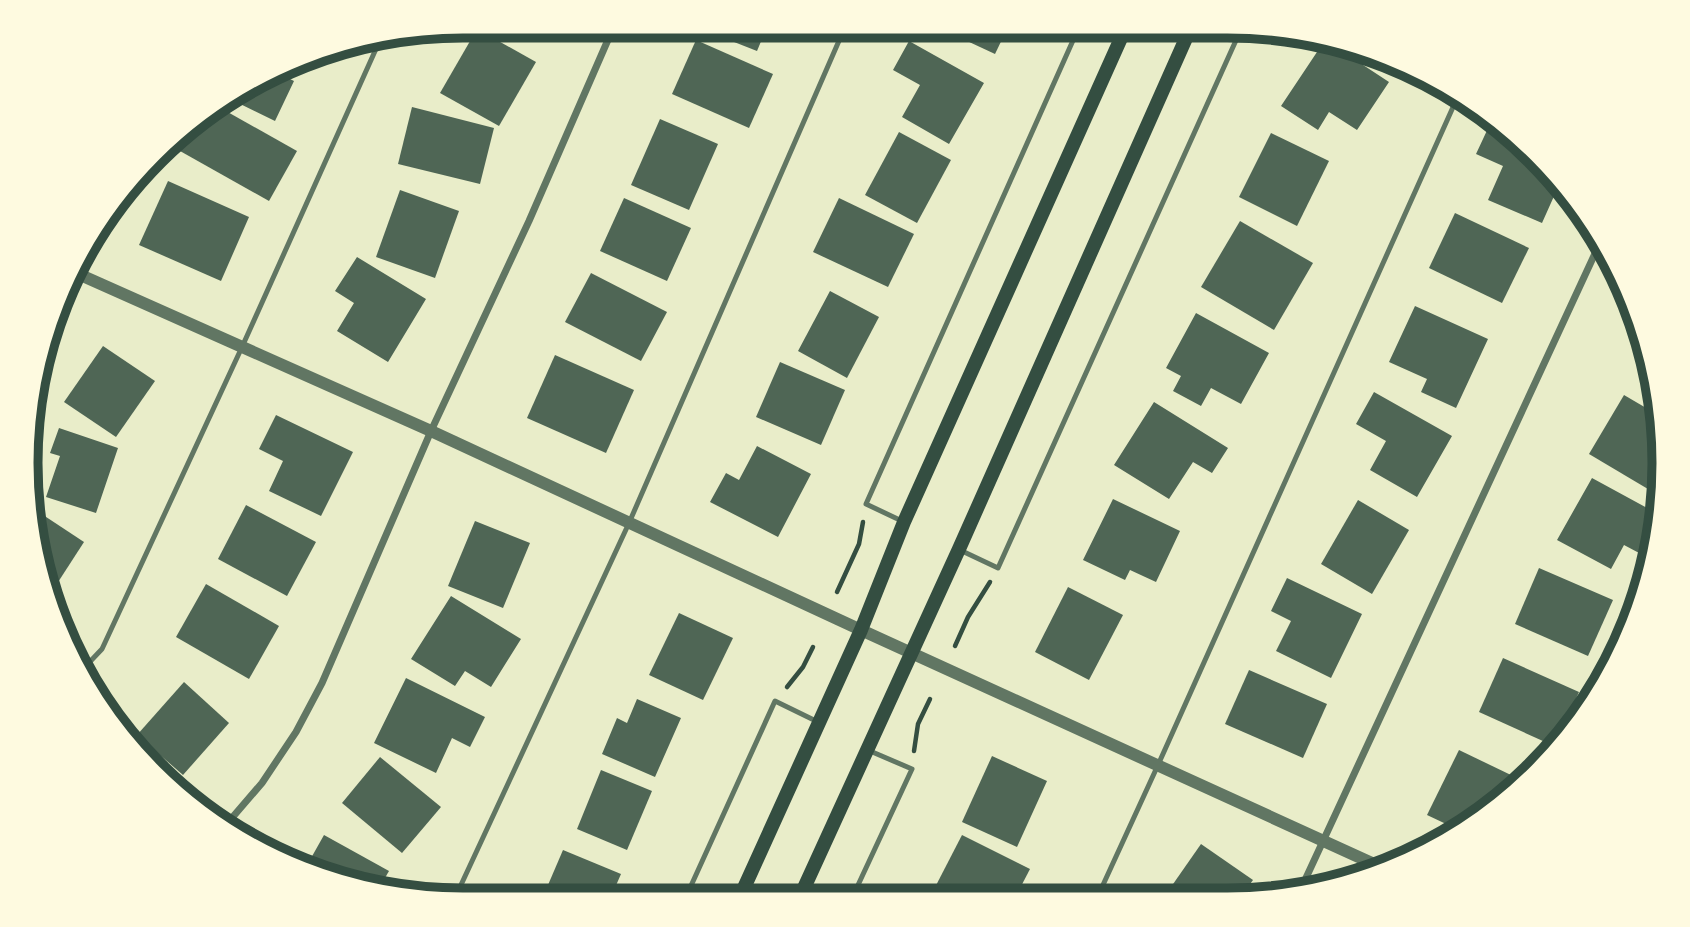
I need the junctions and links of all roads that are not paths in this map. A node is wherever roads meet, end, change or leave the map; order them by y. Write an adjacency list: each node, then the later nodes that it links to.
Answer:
1 (609, 38): 12 (street)
2 (840, 38): 14 (lane)
3 (1074, 38): 13 (lane)
4 (1121, 38): 13 (main road)
5 (1186, 38): 15 (main road)
6 (1237, 38): 15 (lane)
7 (376, 48): 11 (lane)
8 (1454, 104): 21 (lane)
9 (1596, 252): 23 (street)
10 (82, 276): 11 (street)
11 (243, 346): 12 (street); 18 (lane)
12 (431, 431): 14 (street); 22 (street)
13 (904, 522): 16 (main road)
14 (629, 523): 16 (street); 26 (lane)
15 (959, 549): 17 (main road)
16 (861, 630): 17 (street); 19 (main road)
17 (912, 653): 20 (main road); 21 (street)
18 (88, 663)
19 (819, 722): 27 (lane); 28 (main road)
20 (867, 750): 29 (main road); 30 (lane)
21 (1158, 765): 23 (street); 31 (lane)
22 (231, 819)
23 (1323, 840): 24 (street); 25 (street)
24 (1372, 863)
25 (1305, 881)
26 (460, 888)
27 (690, 888)
28 (744, 888)
29 (804, 888)
30 (857, 888)
31 (1102, 888)

